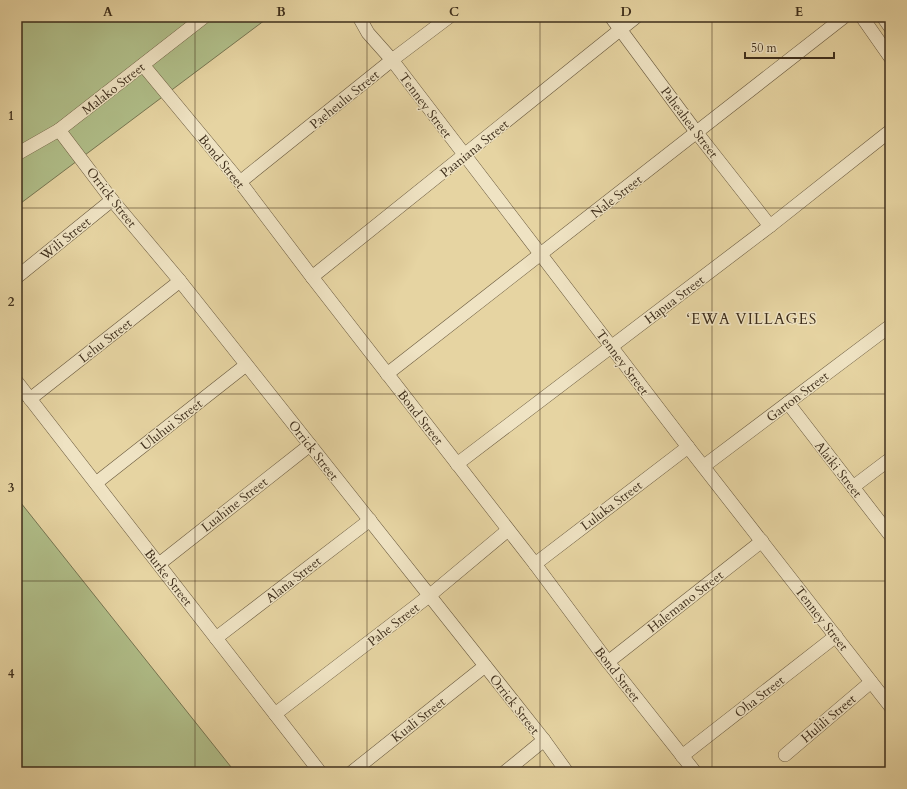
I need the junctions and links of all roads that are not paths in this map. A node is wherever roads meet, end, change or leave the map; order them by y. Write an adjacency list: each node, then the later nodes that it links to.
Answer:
1 (204, 17): 13 (street, Malako Street)
2 (359, 17): 12 (street, Tenney Street)
3 (449, 17): 12 (street, Paeheulu Street)
4 (611, 17): 10 (street, Paheahea Street)
5 (636, 17): 10 (street, Paaniana Street)
6 (844, 17): 16 (street, Nale Street)
7 (862, 17): 11 (street)
8 (883, 17): 9 (street)
9 (890, 28)
10 (620, 29): 16 (street, Paheahea Street); 18 (street, Paaniana Street)
11 (890, 57)
12 (392, 60): 18 (street, Tenney Street); 19 (street, Paeheulu Street)
13 (143, 65): 14 (street, Malako Street); 19 (street, Bond Street)
14 (59, 130): 17 (street, Malako Street); 20 (street, Orrick Street)
15 (890, 131): 21 (street, Hapua Street)
16 (697, 132): 21 (street, Paheahea Street); 22 (street, Nale Street)
17 (17, 154)
18 (464, 156): 22 (street, Tenney Street); 24 (street, Paaniana Street)
19 (240, 182): 24 (street, Bond Street)
20 (112, 200): 23 (street, Wili Street); 25 (street, Orrick Street)
21 (770, 226): 27 (street, Hapua Street)
22 (541, 254): 27 (street, Tenney Street); 29 (street, Nale Street)
23 (17, 277)
24 (312, 277): 29 (street, Bond Street)
25 (180, 281): 28 (street, Orrick Street); 31 (street, Lehu Street)
26 (890, 326): 32 (street, Garton Street)
27 (612, 347): 34 (street, Tenney Street); 36 (street, Hapua Street)
28 (246, 365): 33 (street, Orrick Street); 38 (street, Uluhui Street)
29 (387, 374): 36 (street, Bond Street)
30 (17, 382): 31 (street, Burke Street)
31 (30, 399): 38 (street, Burke Street)
32 (788, 403): 37 (street, Garton Street); 39 (street, Alaiki Street)
33 (310, 445): 40 (street, Orrick Street); 44 (street, Luahine Street)
34 (688, 447): 37 (street, Tenney Street); 45 (street, Luluka Street)
35 (890, 459): 39 (street)
36 (457, 464): 41 (street, Bond Street)
37 (704, 466): 43 (street, Tenney Street)
38 (96, 483): 44 (street, Burke Street)
39 (853, 487): 42 (street, Alaiki Street)
40 (370, 520): 46 (street, Orrick Street); 48 (street, Alana Street)
41 (508, 530): 45 (street, Bond Street); 46 (street, Pahe Street)
42 (890, 535)
43 (762, 541): 47 (street, Tenney Street); 49 (street, Halemano Street)
44 (159, 564): 48 (street, Burke Street)
45 (535, 564): 49 (street, Bond Street)
46 (429, 596): 50 (street, Orrick Street); 53 (street, Pahe Street)
47 (836, 636): 51 (street, Tenney Street); 56 (street, Oha Street)
48 (216, 638): 53 (street, Burke Street)
49 (608, 662): 56 (street, Bond Street)
50 (485, 666): 54 (street, Orrick Street); 58 (street, Kuali Street)
51 (871, 682): 52 (street, Tenney Street); 55 (street, Hulili Street)
52 (890, 706)
53 (275, 714): 57 (street, Burke Street)
54 (544, 740): 59 (street); 60 (street, Orrick Street)
55 (785, 755)
56 (682, 756): 61 (street, Bond Street)
57 (320, 772)
58 (352, 772)
59 (505, 772)
60 (567, 772)
61 (695, 772)

